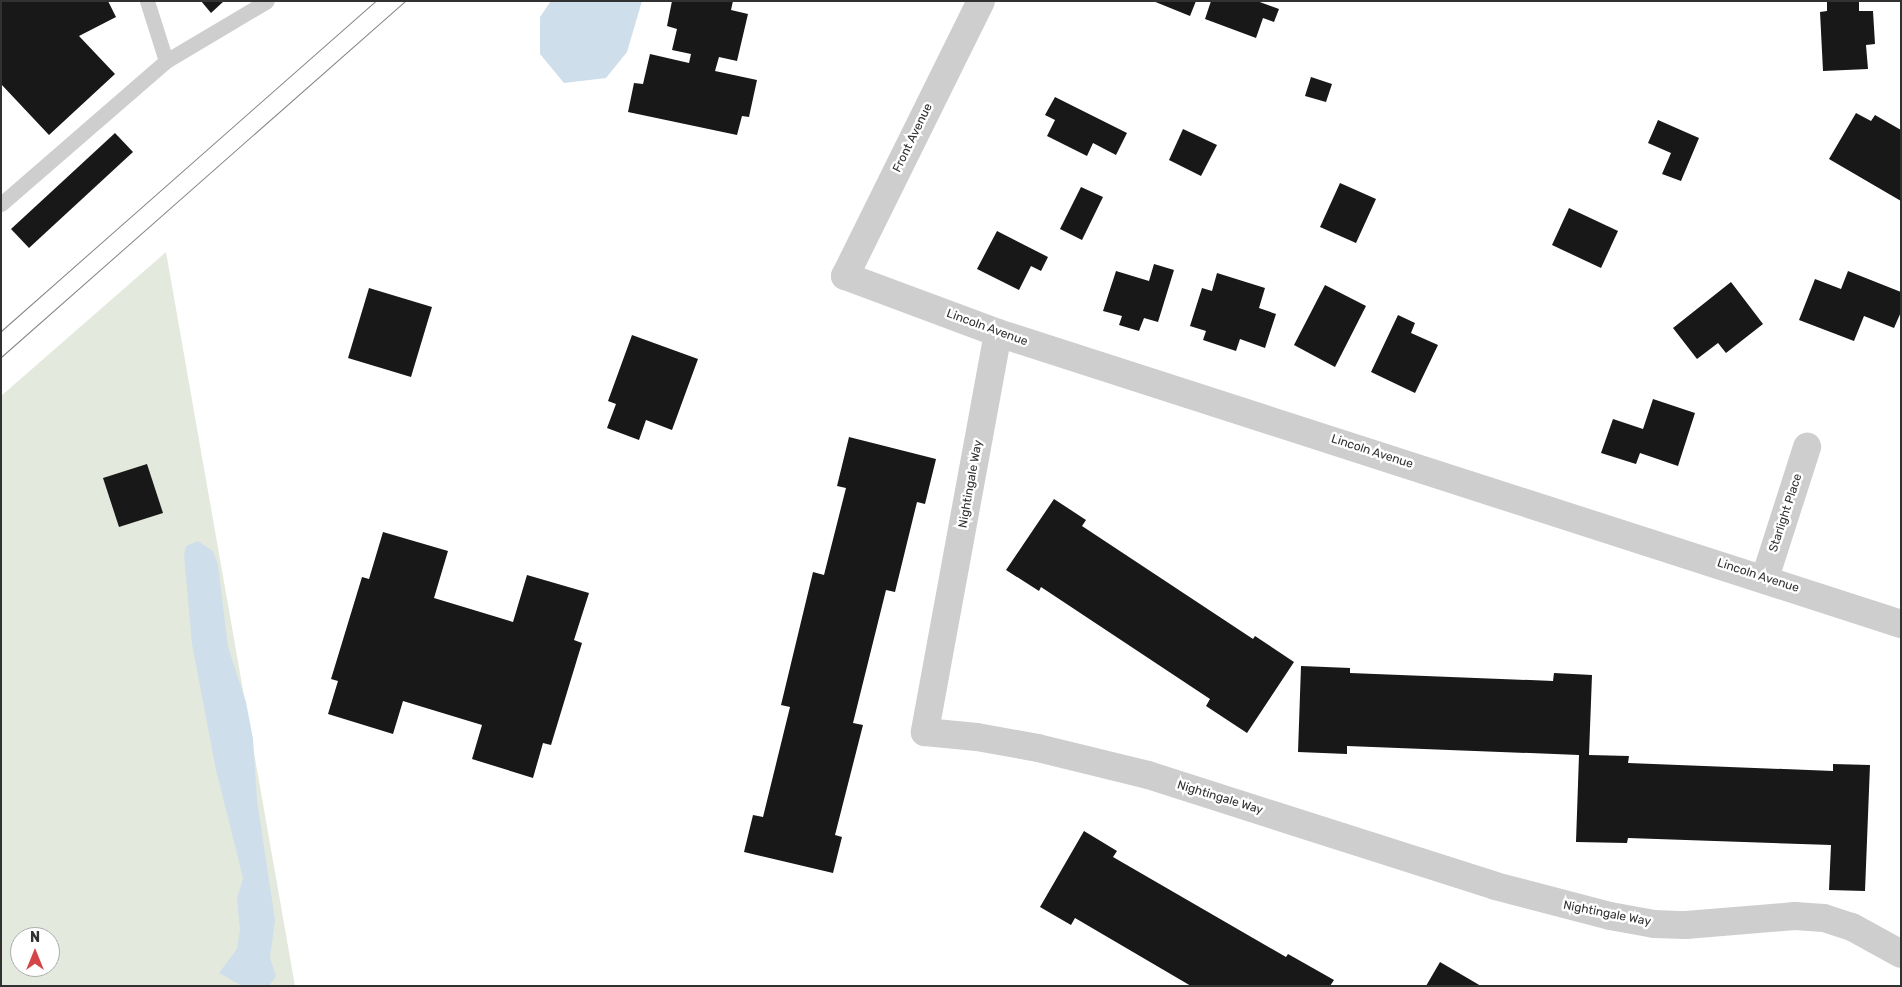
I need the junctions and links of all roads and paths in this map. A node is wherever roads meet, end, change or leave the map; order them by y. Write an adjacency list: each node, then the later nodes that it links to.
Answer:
1 (147, 1): 4 (lane)
2 (267, 1): 4 (lane)
3 (981, 1): 6 (street, Front Avenue)
4 (166, 61): 5 (lane)
5 (1, 204)
6 (845, 276): 7 (street, Lincoln Avenue)
7 (998, 333): 9 (street, Lincoln Avenue); 11 (street, Nightingale Way)
8 (1806, 448): 9 (street, Starlight Place)
9 (1765, 578): 10 (street, Lincoln Avenue)
10 (1901, 624)
11 (1901, 954)

